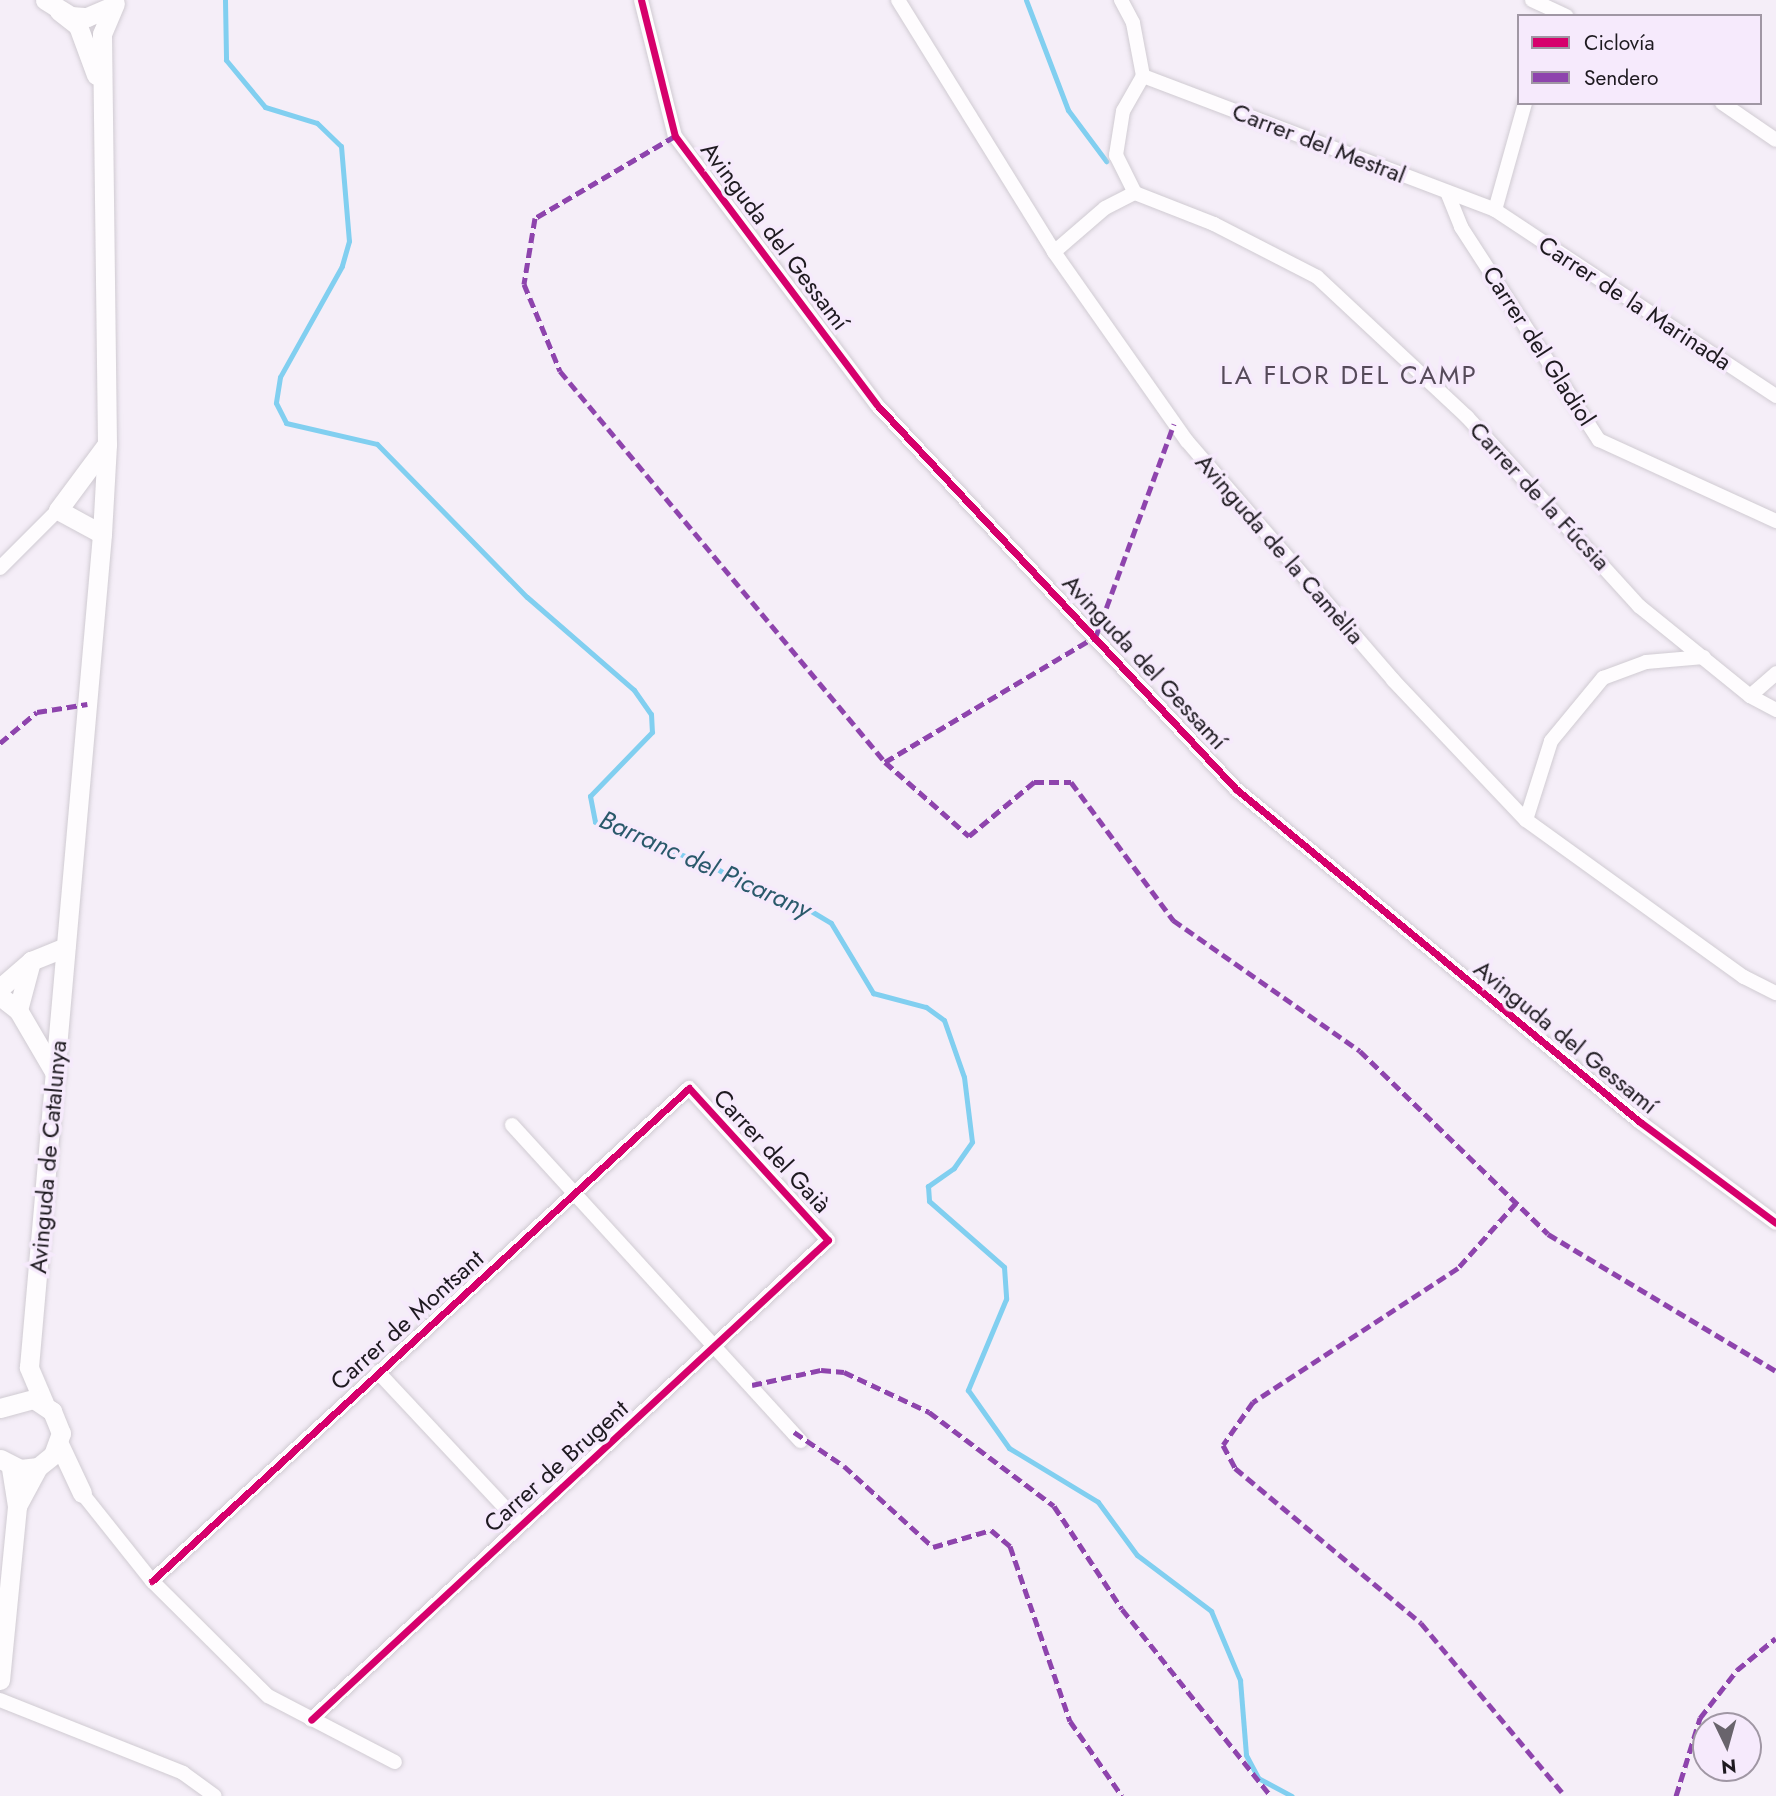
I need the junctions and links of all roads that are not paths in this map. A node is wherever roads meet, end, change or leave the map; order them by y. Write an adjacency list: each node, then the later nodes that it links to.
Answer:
1 (641, 0): 38 (street, Avinguda del Gessamí)
2 (898, 0): 16 (street, Avinguda de la Camèlia)
3 (1121, 0): 8 (street)
4 (1532, 0): 7 (street)
5 (117, 2): 6 (street); 9 (street)
6 (50, 4): 9 (street)
7 (1550, 12)
8 (1143, 76): 13 (street, Carrer del Mestral); 14 (street)
9 (103, 99): 18 (street, Avinguda de Catalunya)
10 (1524, 105): 15 (street)
11 (1725, 105): 12 (street)
12 (1776, 140)
13 (1447, 192): 15 (street, Carrer del Mestral); 20 (street, Carrer del Gladiol)
14 (1135, 193): 16 (street); 23 (street, Carrer de la Fúcsia)
15 (1495, 210): 17 (street, Carrer de la Marinada)
16 (1054, 252): 27 (street, Avinguda de la Camèlia)
17 (1776, 396)
18 (107, 444): 19 (street); 21 (street, Avinguda de Catalunya)
19 (58, 510): 21 (street); 22 (street)
20 (1776, 522)
21 (102, 534): 28 (street, Avinguda de Catalunya)
22 (0, 568)
23 (1704, 657): 25 (street, Carrer de la Fúcsia); 27 (street)
24 (1776, 673): 25 (street)
25 (1750, 696): 26 (street, Carrer de la Fúcsia)
26 (1776, 710)
27 (1526, 820): 31 (street, Avinguda de la Camèlia)
28 (65, 947): 29 (street); 34 (street, Avinguda de Catalunya)
29 (31, 961): 30 (street); 33 (street)
30 (0, 988)
31 (1776, 993)
32 (0, 996): 33 (street)
33 (19, 1010): 34 (street)
34 (56, 1075): 41 (street, Avinguda de Catalunya)
35 (688, 1088): 37 (street, Carrer de Montsant); 39 (street, Carrer del Gaià)
36 (512, 1125): 37 (street)
37 (573, 1194): 40 (street); 42 (street, Carrer de Montsant)
38 (1776, 1223)
39 (828, 1240): 40 (street, Carrer de Brugent)
40 (717, 1347): 45 (street); 51 (street, Carrer de Brugent)
41 (29, 1367): 43 (street); 44 (street)
42 (378, 1372): 51 (street); 52 (street, Carrer de Montsant)
43 (44, 1404): 44 (street); 46 (street)
44 (3, 1406)
45 (802, 1441)
46 (59, 1444): 48 (street); 49 (street)
47 (3, 1462): 48 (street); 50 (street)
48 (41, 1465): 49 (street); 50 (street)
49 (82, 1493): 52 (street)
50 (17, 1506): 53 (street)
51 (520, 1524): 55 (street, Carrer de Brugent)
52 (152, 1581): 55 (street)
53 (0, 1679)
54 (0, 1700): 57 (street)
55 (311, 1720): 56 (street)
56 (395, 1762)
57 (215, 1796)

